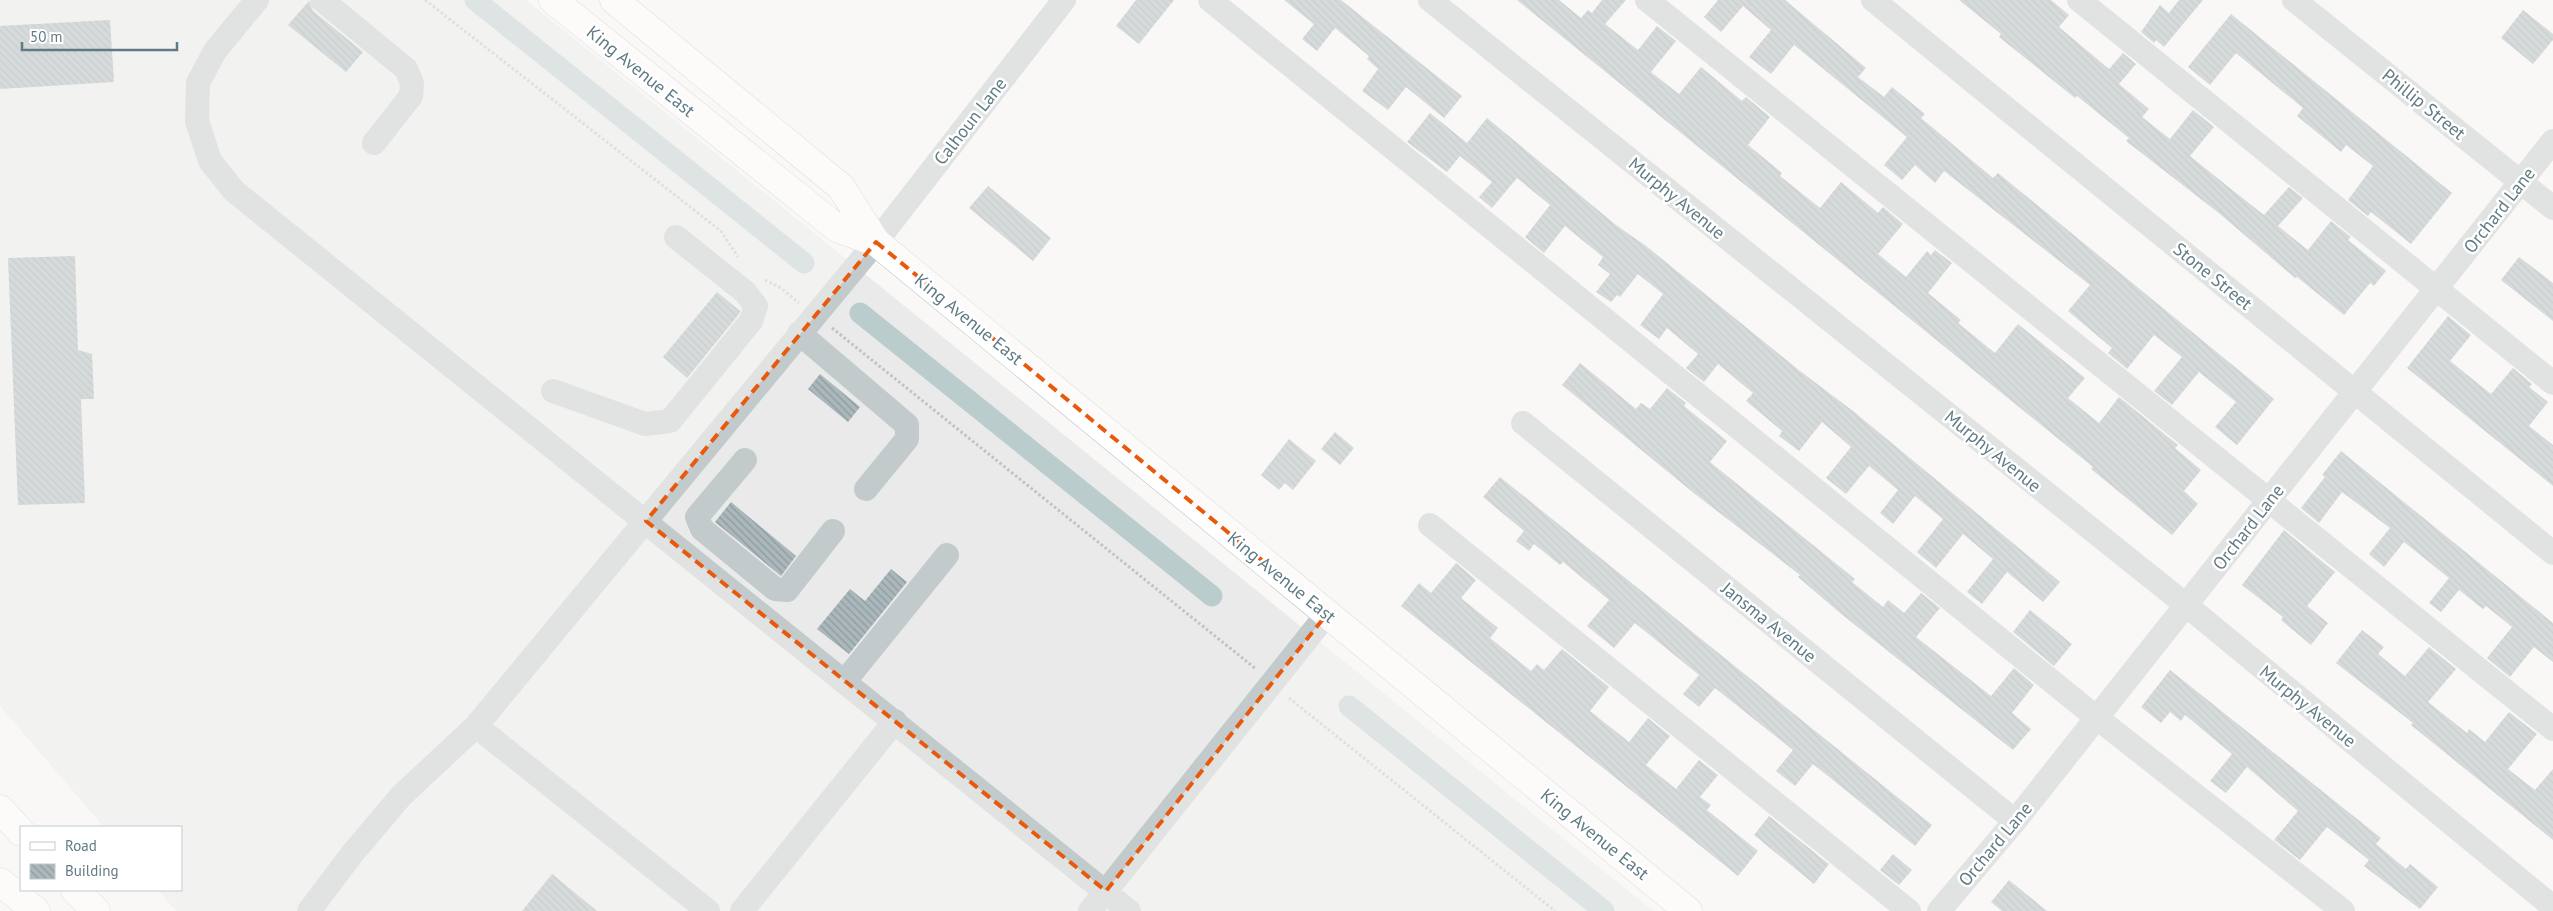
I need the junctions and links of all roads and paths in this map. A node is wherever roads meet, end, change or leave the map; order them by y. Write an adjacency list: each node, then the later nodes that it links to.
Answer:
1 (257, 0): 31 (street)
2 (322, 0): 14 (street)
3 (425, 0): 19 (path)
4 (554, 0): 18 (main road, King Avenue East)
5 (614, 0): 18 (main road, King Avenue East)
6 (1210, 0): 40 (street)
7 (1430, 0): 36 (street, Murphy Avenue)
8 (1647, 0): 30 (street)
9 (1873, 0): 26 (street, Stone Street)
10 (2079, 0): 21 (street)
11 (2294, 0): 15 (street, Phillip Street)
12 (1062, 1): 18 (street, Calhoun Lane)
13 (2553, 141): 15 (street, Orchard Lane)
14 (374, 143)
15 (2520, 182): 16 (street, Phillip Street); 21 (street, Orchard Lane)
16 (2553, 208)
17 (676, 237): 25 (street)
18 (876, 242): 22 (street, Calhoun Lane); 37 (main road, King Avenue East)
19 (743, 263)
20 (756, 276): 22 (path)
21 (2436, 289): 24 (street); 26 (street, Orchard Lane)
22 (814, 315): 23 (street, Calhoun Lane); 39 (path)
23 (799, 333): 29 (street); 31 (street, Calhoun Lane)
24 (2553, 383)
25 (553, 391)
26 (2356, 391): 30 (street, Orchard Lane); 34 (street, Stone Street)
27 (1522, 423): 45 (street, Jansma Avenue)
28 (745, 460): 33 (street)
29 (866, 489)
30 (2268, 501): 36 (street, Orchard Lane); 43 (street)
31 (646, 520): 38 (street); 42 (street, Calhoun Lane)
32 (1430, 525): 60 (street)
33 (833, 531)
34 (2553, 553)
35 (947, 555): 38 (street)
36 (2186, 605): 40 (street, Orchard Lane); 50 (street, Murphy Avenue)
37 (1328, 614): 39 (street); 59 (main road, King Avenue East)
38 (845, 681): 41 (street)
39 (1271, 682): 49 (street); 58 (path)
40 (2096, 718): 45 (street, Orchard Lane); 62 (street)
41 (895, 721): 49 (street); 55 (street)
42 (476, 726): 53 (street, Calhoun Lane); 54 (street)
43 (2553, 729)
44 (0, 809): 46 (main road)
45 (2015, 821): 61 (street, Orchard Lane)
46 (20, 831)
47 (0, 882): 51 (main road)
48 (76, 891): 52 (main road)
49 (1106, 891): 56 (street); 57 (street)
50 (2553, 907)
51 (36, 911)
52 (96, 911)
53 (309, 911)
54 (708, 911)
55 (742, 911)
56 (1090, 911)
57 (1129, 911)
58 (1555, 911)
59 (1688, 911)
60 (1909, 911)
61 (1939, 911)
62 (2343, 911)

